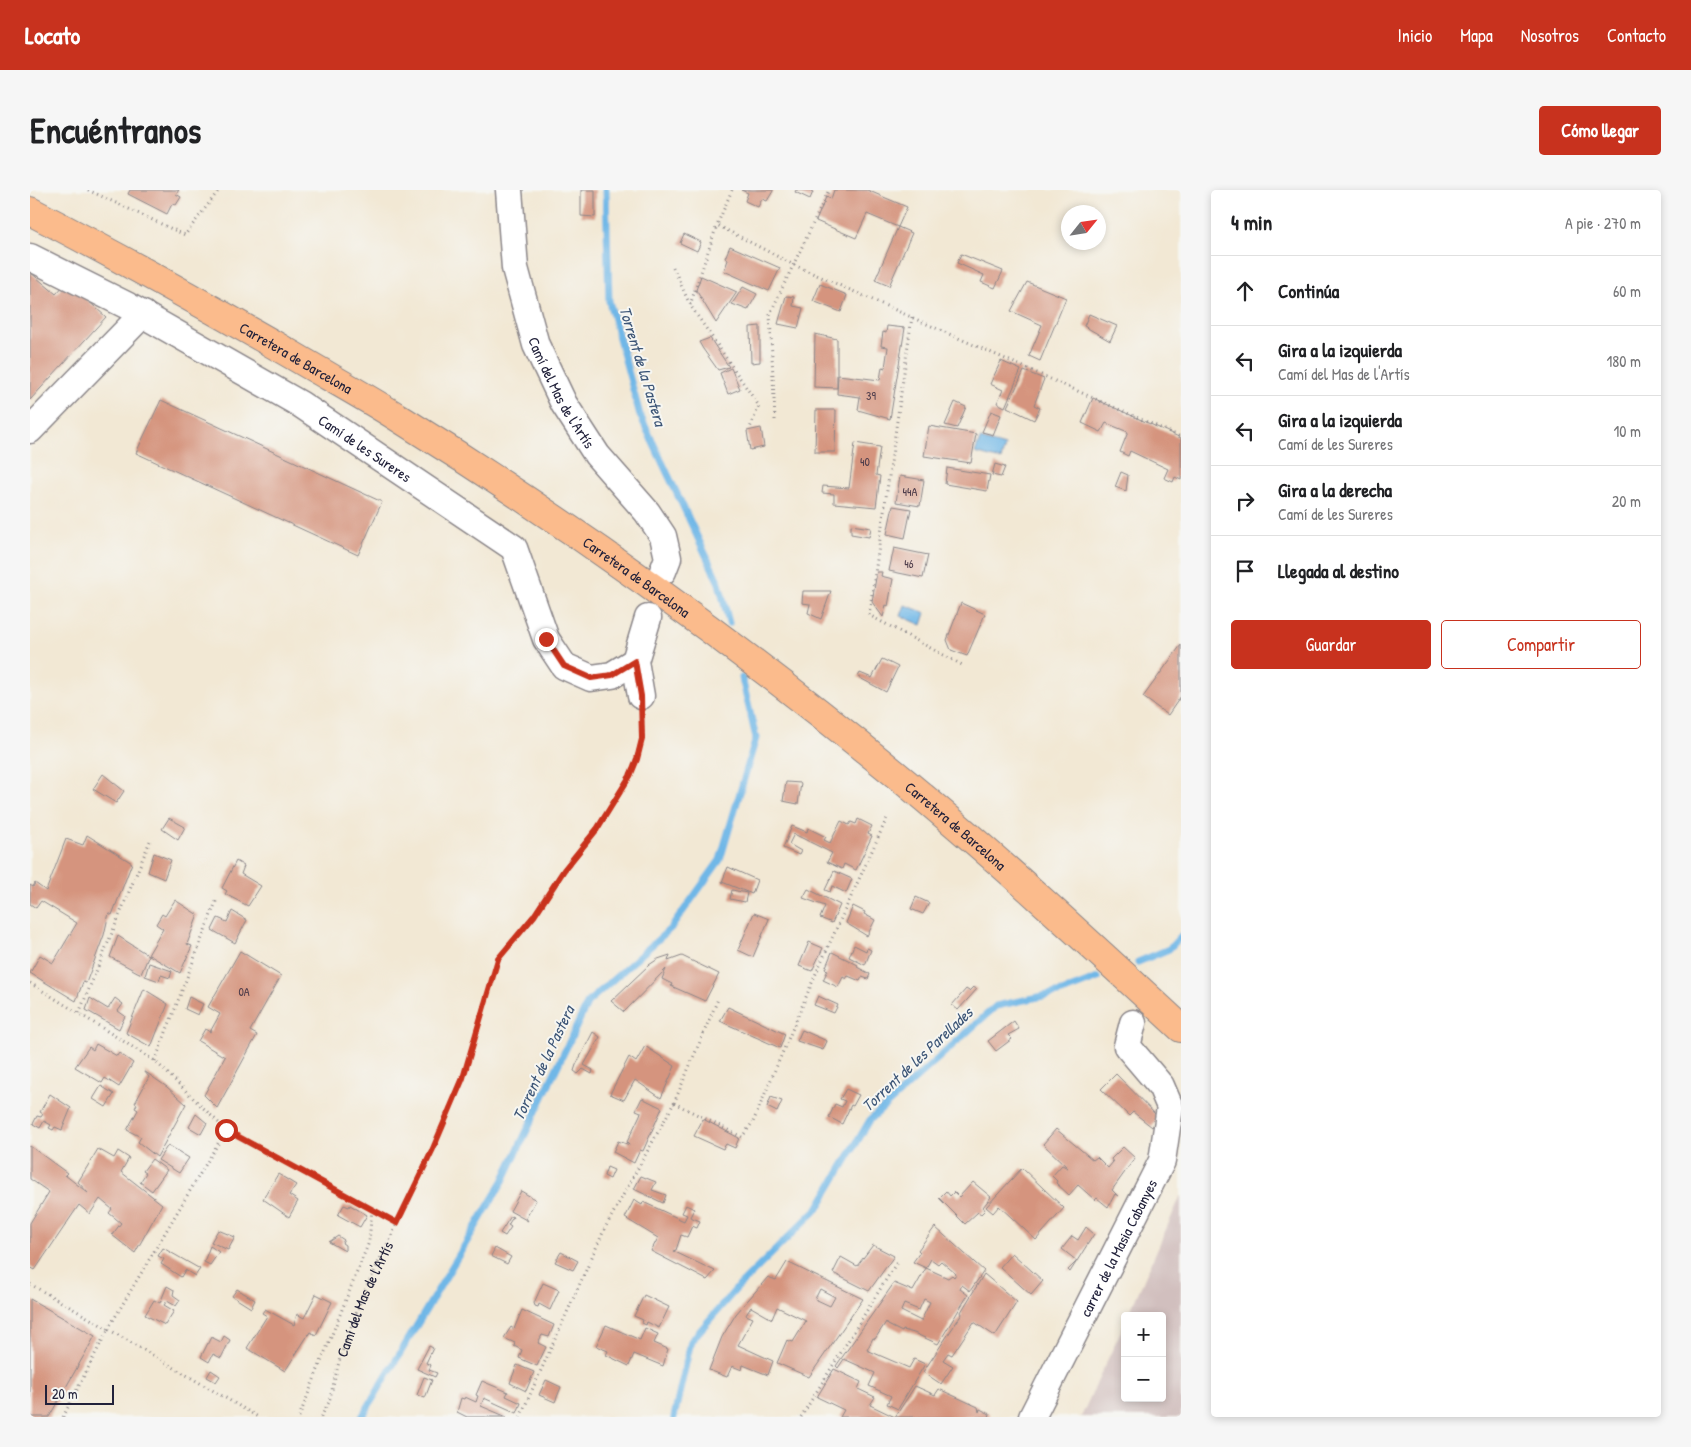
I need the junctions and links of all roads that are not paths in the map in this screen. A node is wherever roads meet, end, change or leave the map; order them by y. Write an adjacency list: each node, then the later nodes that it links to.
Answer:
1 (509, 190): 6 (street, Camí del Mas de l'Artís)
2 (30, 211): 11 (highway, Carretera de Barcelona)
3 (30, 257): 4 (street, Camí de les Sureres)
4 (142, 314): 5 (street); 8 (street, Camí de les Sureres)
5 (30, 430)
6 (663, 572)
7 (648, 618): 8 (street)
8 (635, 661): 9 (street)
9 (641, 696)
10 (1133, 1023): 12 (street, carrer de la Masia Cabanyes)
11 (1181, 1028)
12 (1172, 1168): 13 (street, carrer de la Masia Cabanyes)
13 (1032, 1417)

